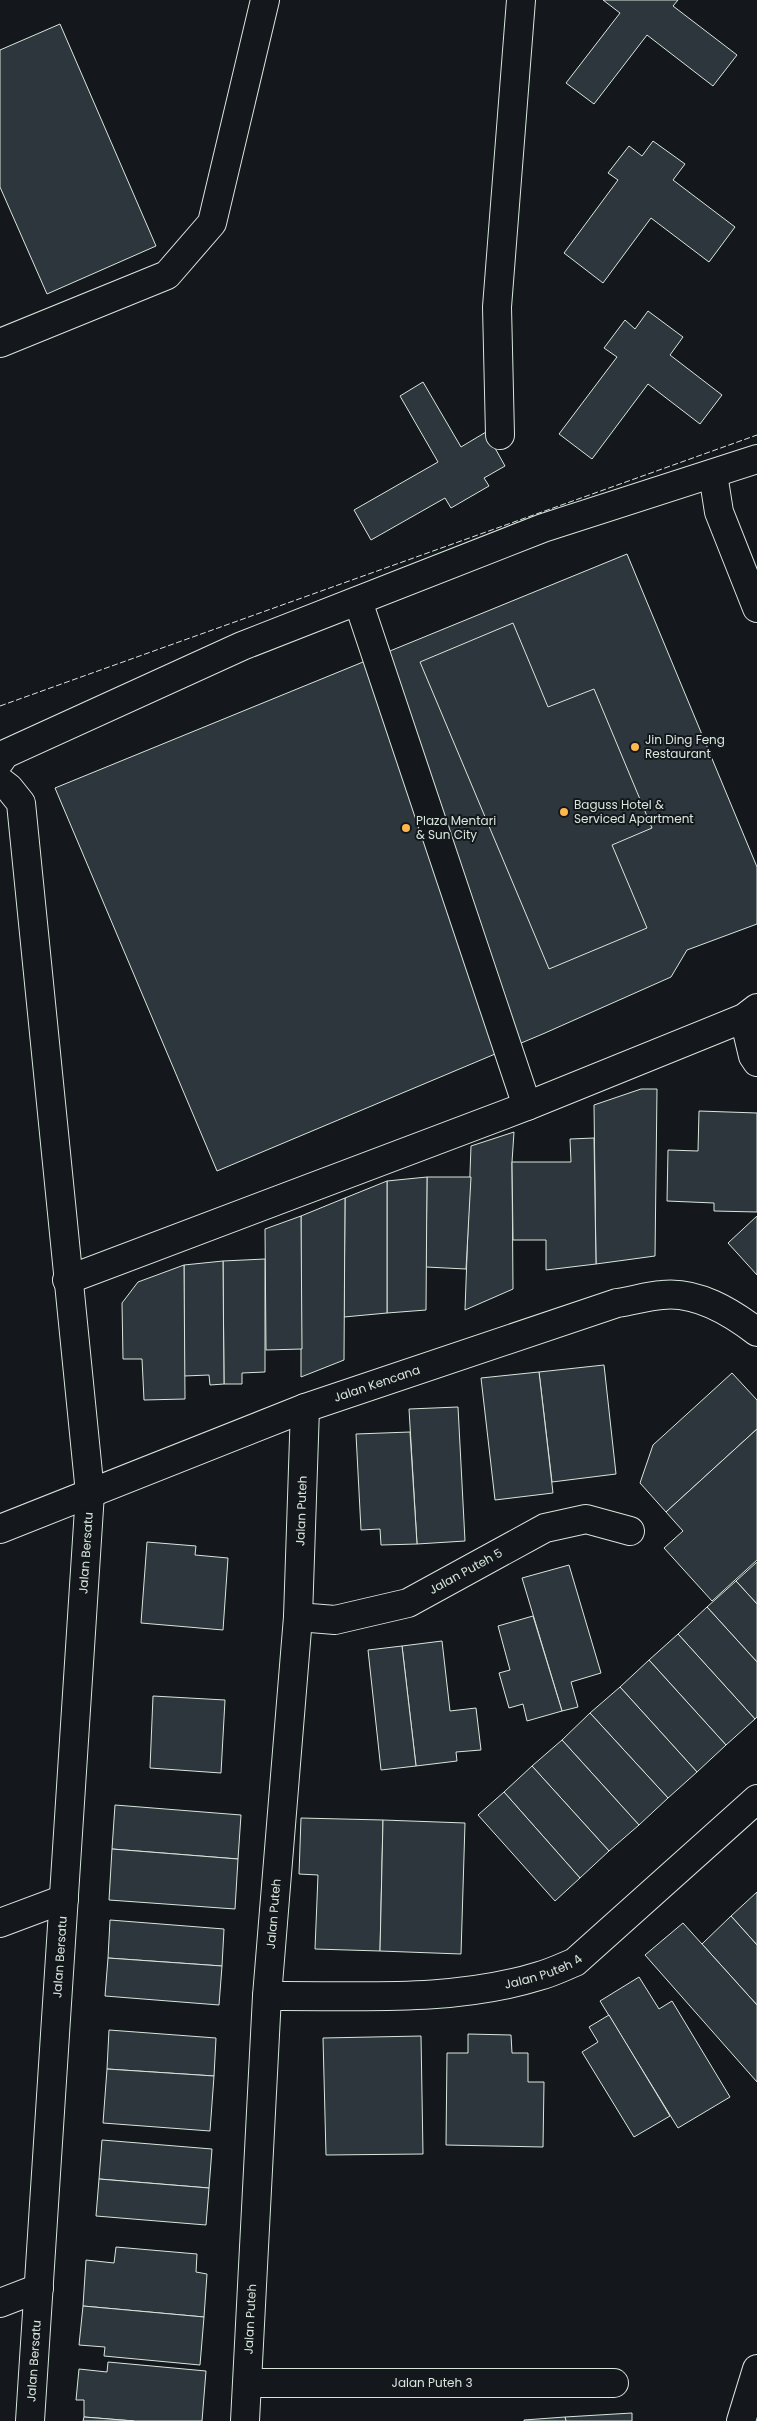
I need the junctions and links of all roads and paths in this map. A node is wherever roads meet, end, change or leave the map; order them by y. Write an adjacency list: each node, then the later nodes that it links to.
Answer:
1 (265, 0): 3 (street)
2 (521, 0): 4 (street)
3 (0, 343)
4 (500, 435)
5 (757, 459): 6 (street)
6 (714, 474): 7 (street); 8 (street)
7 (358, 601): 9 (street); 13 (street)
8 (757, 608)
9 (0, 761)
10 (5, 784): 14 (street, Jalan Bersatu)
11 (751, 1013): 12 (street); 13 (street)
12 (757, 1062)
13 (526, 1106): 14 (street)
14 (68, 1280): 17 (street, Jalan Bersatu)
15 (757, 1332): 16 (street, Jalan Kencana)
16 (305, 1408): 17 (street, Jalan Kencana); 20 (street, Jalan Puteh)
17 (90, 1493): 18 (street, Jalan Kencana); 22 (street, Jalan Bersatu)
18 (0, 1529)
19 (630, 1531): 20 (street, Jalan Puteh 5)
20 (298, 1617): 24 (street, Jalan Puteh)
21 (757, 1799): 24 (street, Jalan Puteh 4)
22 (64, 1899): 23 (street); 25 (street, Jalan Bersatu)
23 (0, 1923)
24 (267, 1996): 28 (street, Jalan Puteh)
25 (39, 2288): 26 (street); 30 (street, Jalan Bersatu)
26 (0, 2303)
27 (757, 2369): 32 (street)
28 (248, 2383): 29 (street, Jalan Puteh 3); 31 (street, Jalan Puteh)
29 (614, 2383)
30 (30, 2421)
31 (245, 2421)
32 (741, 2421)

